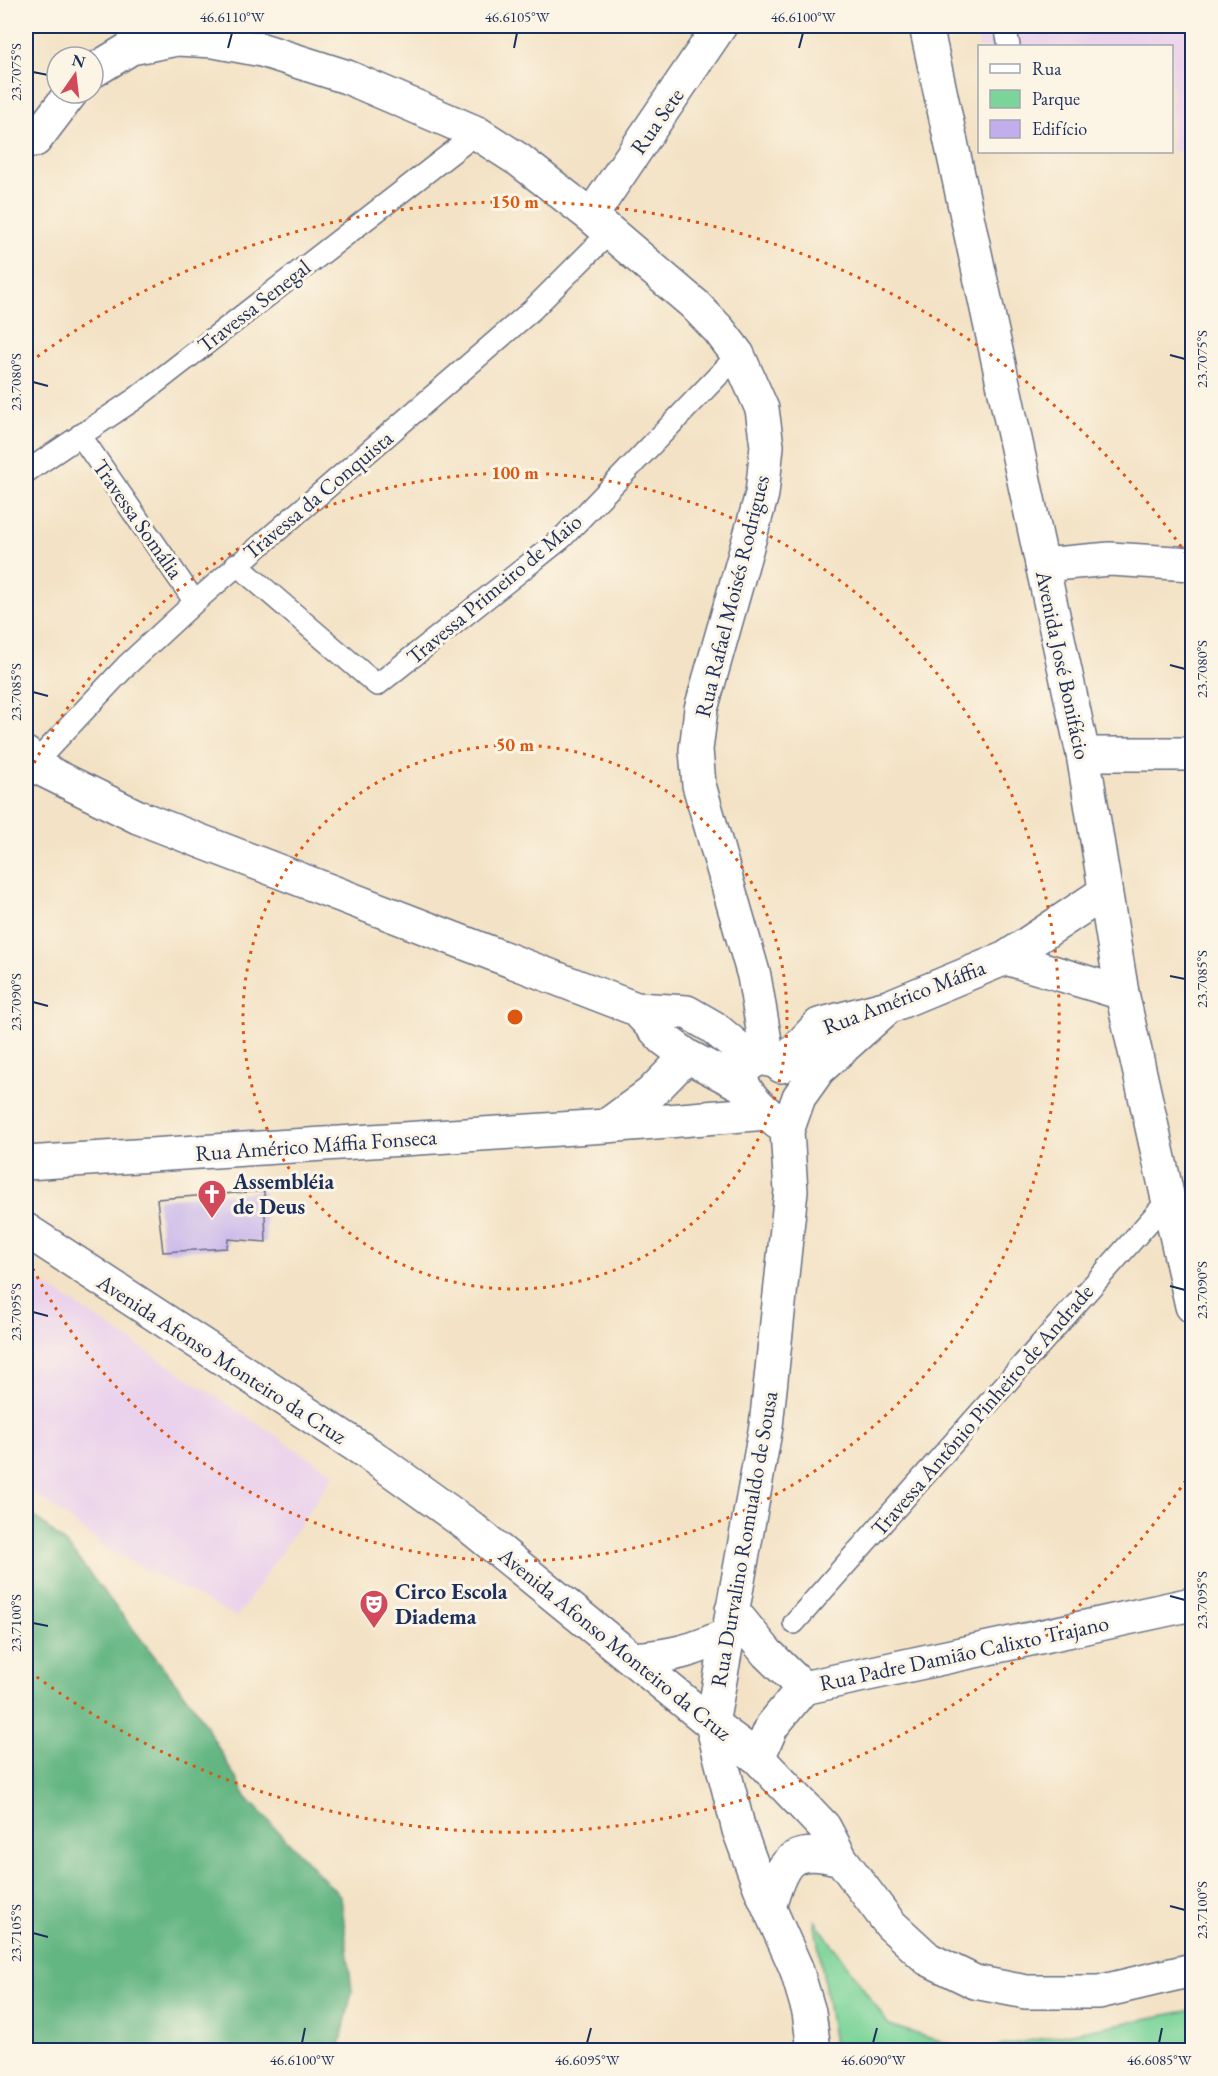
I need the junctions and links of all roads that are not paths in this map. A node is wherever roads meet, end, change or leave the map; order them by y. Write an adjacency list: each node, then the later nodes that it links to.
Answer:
1 (720, 26): 9 (street, Rua Sete)
2 (926, 26): 15 (street, Avenida José Bonifácio)
3 (1005, 26): 4 (lane)
4 (1009, 45)
5 (105, 64): 7 (street, Rua Rafael Moisés Rodrigues)
6 (62, 105): 8 (street)
7 (477, 133): 9 (street, Rua Rafael Moisés Rodrigues); 11 (lane, Travessa Senegal)
8 (35, 140)
9 (600, 224): 10 (street, Rua Rafael Moisés Rodrigues); 13 (lane, Travessa da Conquista)
10 (738, 355): 13 (lane, Travessa Primeiro de Maio); 26 (street, Rua Rafael Moisés Rodrigues)
11 (80, 435): 12 (lane, Travessa Senegal); 16 (lane, Travessa Somália)
12 (26, 472)
13 (236, 564): 16 (lane, Travessa da Conquista)
14 (1192, 564): 15 (street)
15 (1042, 565): 17 (street, Avenida José Bonifácio)
16 (195, 602): 19 (lane, Travessa da Conquista)
17 (1083, 754): 18 (street); 20 (street, Avenida José Bonifácio)
18 (1192, 754)
19 (29, 760): 24 (street)
20 (1105, 892): 21 (street, Rua Américo Máffia); 22 (street, Avenida José Bonifácio)
21 (1006, 958): 22 (street, Rua Américo Máffia); 23 (street, Rua Américo Máffia)
22 (1122, 993): 29 (street, Avenida José Bonifácio)
23 (888, 1007): 26 (street, Rua Américo Máffia); 26 (street)
24 (636, 1009): 25 (street); 26 (street)
25 (687, 1056): 26 (street); 27 (street)
26 (765, 1088): 27 (street, Rua Américo Máffia Fonseca); 33 (street, Rua Durvalino Romualdo de Sousa)
27 (606, 1126): 28 (street, Rua Américo Máffia Fonseca)
28 (26, 1163)
29 (1170, 1198): 31 (street, Avenida José Bonifácio); 34 (lane, Travessa Antônio Pinheiro de Andrade)
30 (26, 1230): 35 (street, Avenida Afonso Monteiro da Cruz)
31 (1192, 1306)
32 (1192, 1604): 36 (street, Rua Padre Damião Calixto Trajano)
33 (730, 1622): 35 (street); 36 (street, Rua Padre Damião Calixto Trajano); 37 (street, Rua Durvalino Romualdo de Sousa)
34 (794, 1623)
35 (633, 1659): 37 (street, Avenida Afonso Monteiro da Cruz)
36 (803, 1688): 38 (street)
37 (712, 1724): 38 (street, Avenida Afonso Monteiro da Cruz); 40 (street, Rua Durvalino Romualdo de Sousa)
38 (758, 1758): 39 (street, Avenida Afonso Monteiro da Cruz)
39 (841, 1859): 40 (street); 41 (street, Avenida Afonso Monteiro da Cruz)
40 (769, 1908): 42 (street, Rua Durvalino Romualdo de Sousa)
41 (1192, 1970)
42 (814, 2050)

